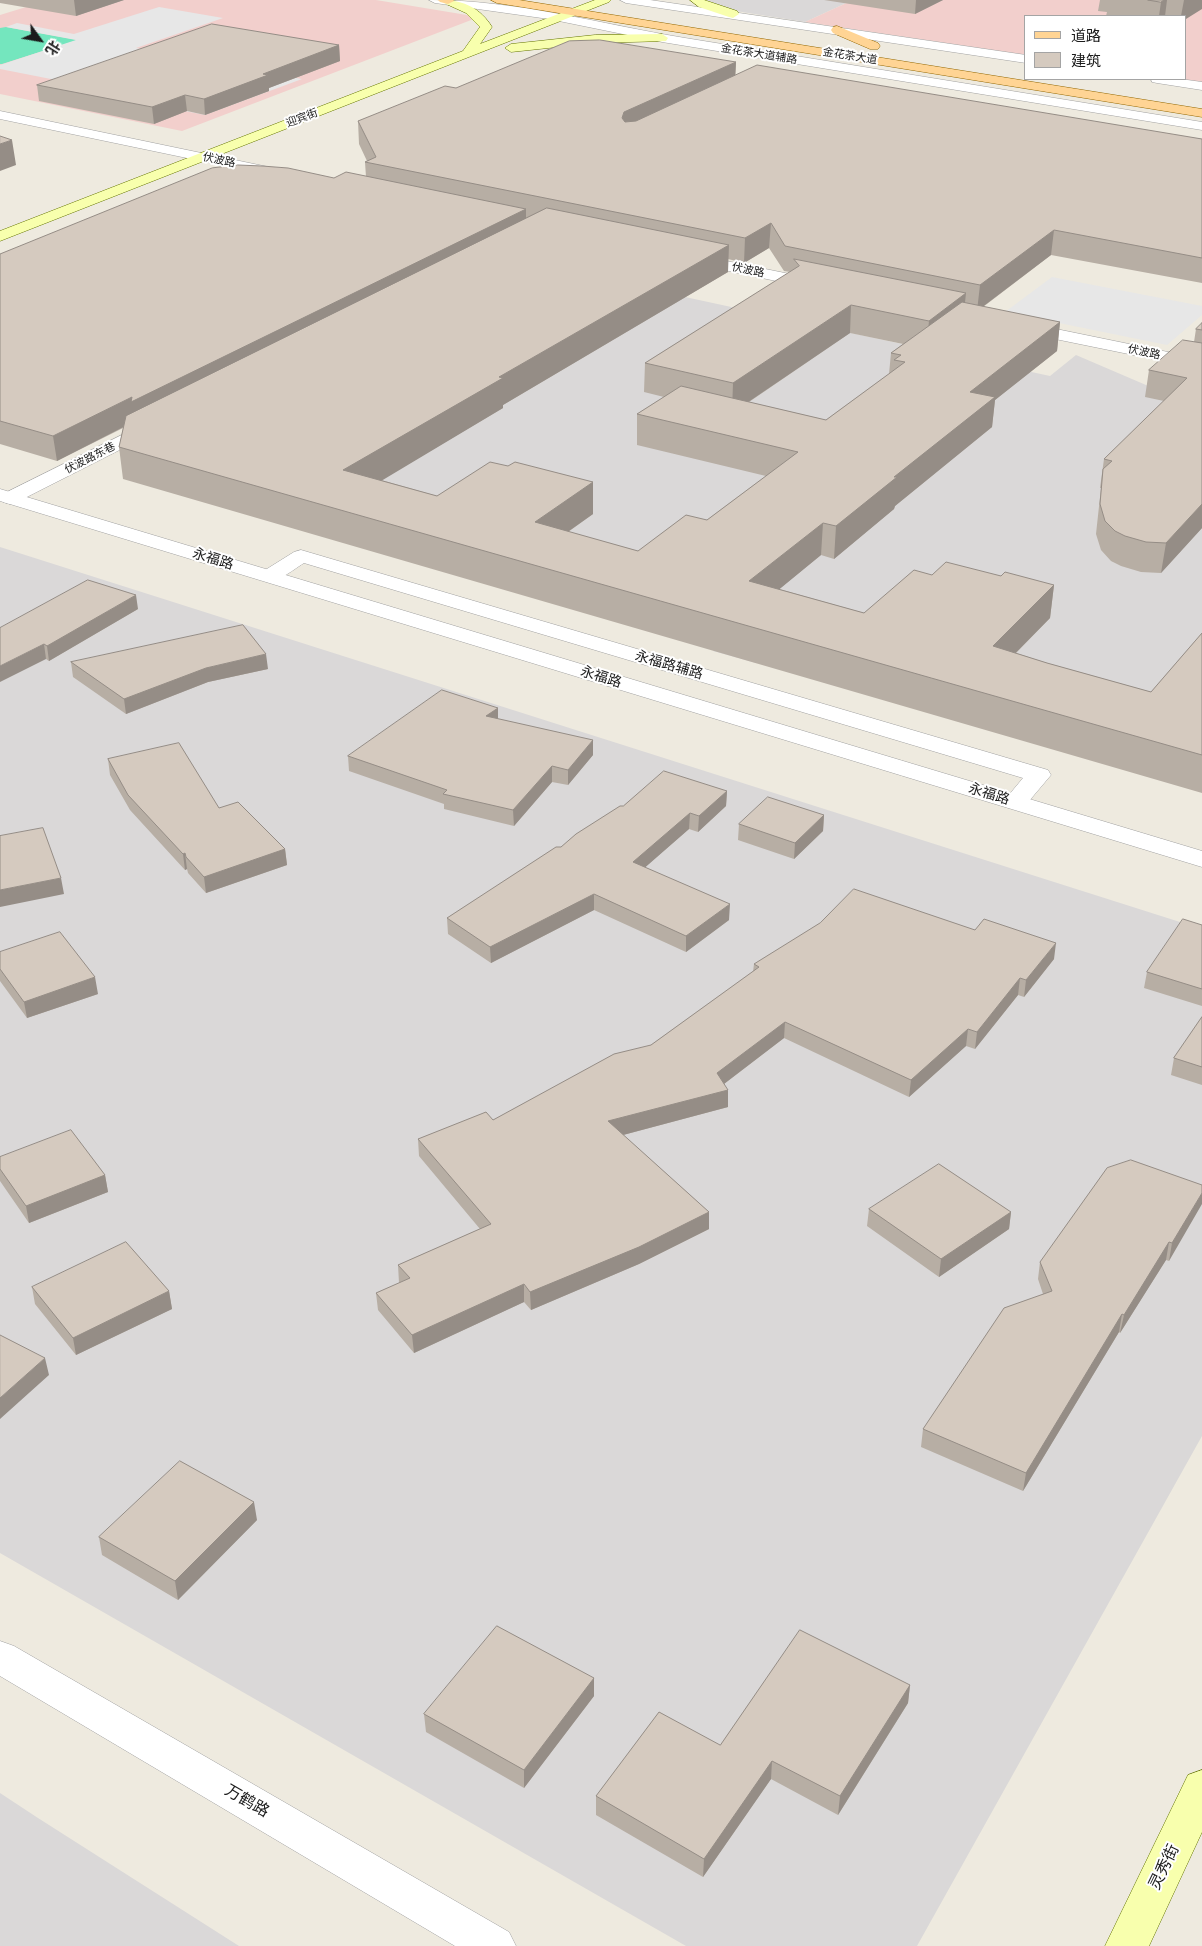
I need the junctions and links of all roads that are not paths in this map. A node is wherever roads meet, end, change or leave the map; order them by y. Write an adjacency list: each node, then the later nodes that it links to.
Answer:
1 (435, 0): 6 (street, 金花茶大道辅路)
2 (498, 0): 8 (main road, 金花茶大道)
3 (580, 0): 7 (main road, 金花茶大道)
4 (626, 0): 9 (street)
5 (696, 0): 9 (main road)
6 (446, 1): 10 (street, 金花茶大道辅路); 15 (main road)
7 (601, 1): 8 (main road, 迎宾街); 14 (main road, 金花茶大道)
8 (574, 12): 10 (main road, 迎宾街); 13 (main road, 金花茶大道)
9 (734, 14): 11 (street)
10 (559, 18): 12 (street, 金花茶大道辅路); 15 (main road, 迎宾街)
11 (837, 30): 14 (main road); 16 (street)
12 (662, 38): 13 (main road); 15 (main road); 19 (street, 金花茶大道辅路)
13 (756, 41): 17 (main road, 金花茶大道)
14 (874, 46): 18 (main road, 金花茶大道)
15 (467, 54): 27 (main road, 迎宾街)
16 (1024, 59)
17 (871, 60): 19 (main road); 24 (main road, 金花茶大道)
18 (1024, 70)
19 (911, 79): 26 (street, 金花茶大道辅路)
20 (1163, 80): 21 (street)
21 (1202, 86)
22 (1143, 88): 23 (main road)
23 (1202, 97)
24 (1202, 112)
25 (0, 115): 27 (street, 伏波路)
26 (1202, 126)
27 (201, 157): 28 (street, 伏波路); 29 (main road, 迎宾街)
28 (289, 175)
29 (0, 236)
30 (680, 256): 31 (street, 伏波路)
31 (835, 288)
32 (1008, 324): 33 (street, 伏波路)
33 (1202, 364)
34 (171, 417): 35 (street, 伏波路东巷)
35 (5, 496): 36 (street, 永福路)
36 (269, 576): 37 (street, 永福路); 37 (street, 永福路辅路)
37 (1014, 802): 38 (street, 永福路)
38 (1202, 859)
39 (0, 1657): 41 (street, 万鹤路)
40 (1202, 1788): 42 (main road, 灵秀街)
41 (494, 1946)
42 (1126, 1946)

